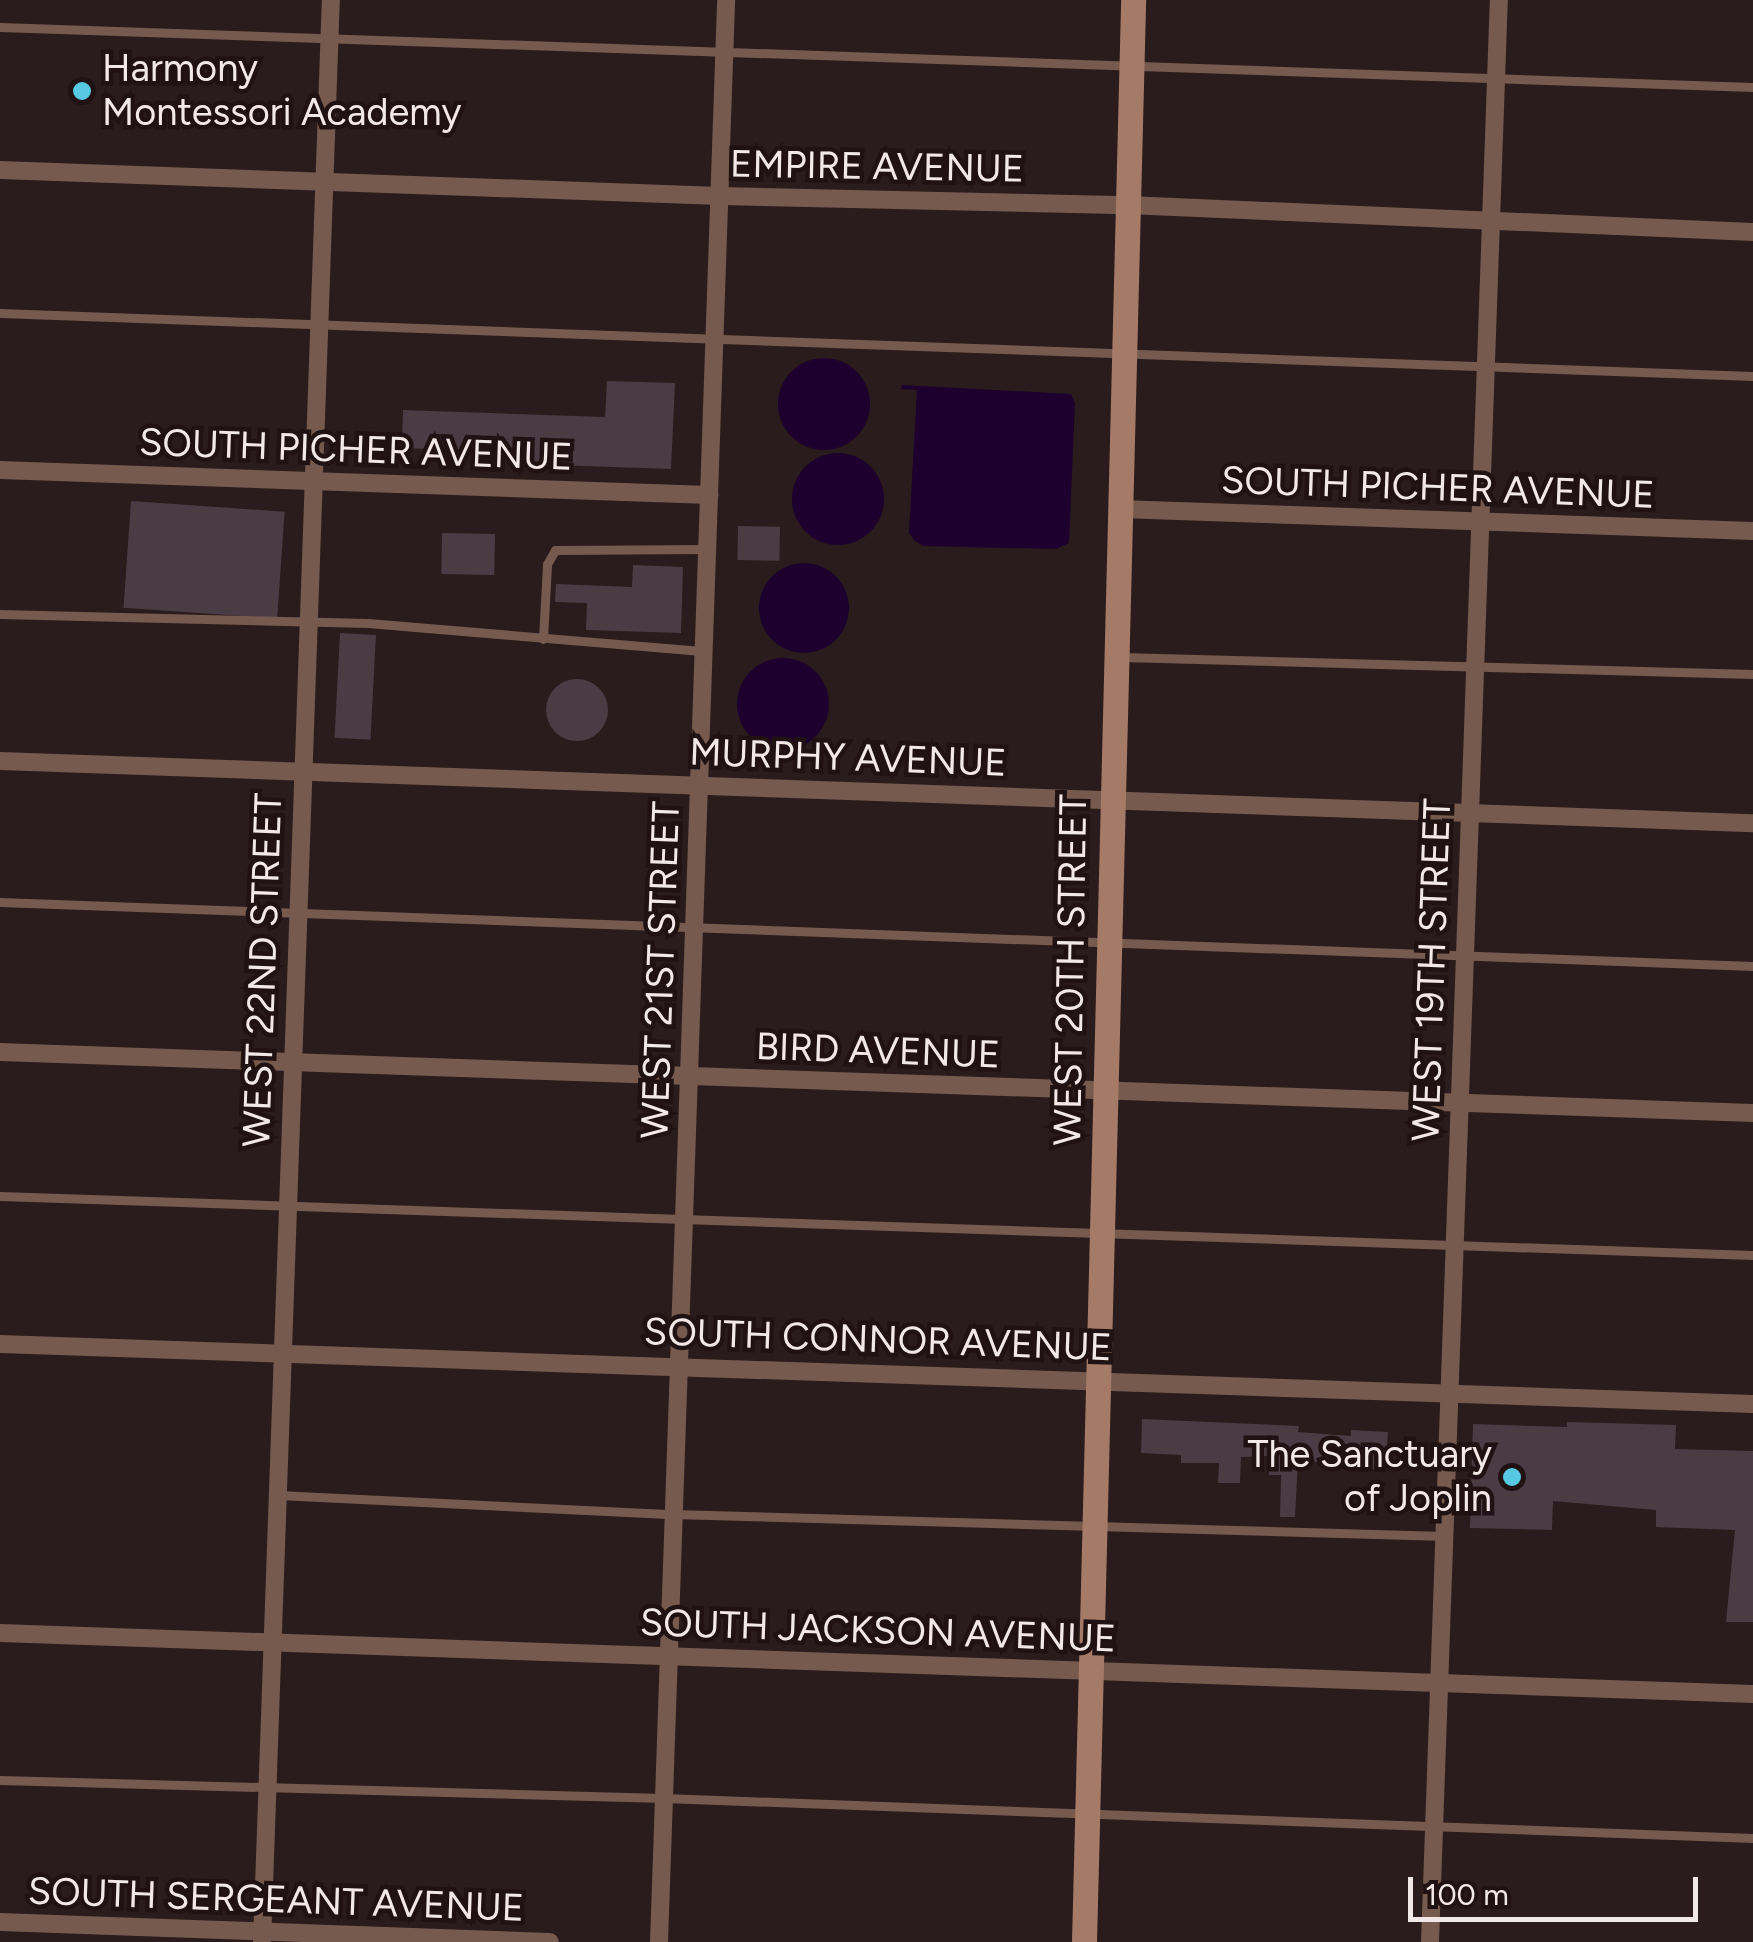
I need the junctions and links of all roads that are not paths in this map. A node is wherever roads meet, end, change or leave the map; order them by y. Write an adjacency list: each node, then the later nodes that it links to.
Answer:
1 (331, 0): 6 (street, WEST 22ND STREET)
2 (726, 0): 7 (street, WEST 21ST STREET)
3 (1133, 0): 8 (main road, WEST 20TH STREET)
4 (1498, 0): 9 (street, WEST 19TH STREET)
5 (0, 27): 6 (lane)
6 (330, 38): 7 (lane); 12 (street, WEST 22ND STREET)
7 (724, 52): 8 (lane); 13 (street, WEST 21ST STREET)
8 (1131, 67): 9 (lane); 14 (main road, WEST 20TH STREET)
9 (1496, 80): 10 (lane); 15 (street, WEST 19TH STREET)
10 (1753, 87)
11 (0, 170): 12 (street, EMPIRE AVENUE)
12 (324, 182): 13 (street, EMPIRE AVENUE); 18 (street, WEST 22ND STREET)
13 (720, 196): 14 (street, EMPIRE AVENUE); 19 (street, WEST 21ST STREET)
14 (1128, 205): 15 (street, EMPIRE AVENUE); 20 (main road, WEST 20TH STREET)
15 (1490, 222): 16 (street, EMPIRE AVENUE); 21 (street, WEST 19TH STREET)
16 (1753, 232)
17 (0, 312): 18 (lane)
18 (318, 325): 19 (lane); 24 (street, WEST 22ND STREET)
19 (715, 338): 20 (lane); 25 (street, WEST 21ST STREET)
20 (1124, 354): 21 (lane); 26 (main road, WEST 20TH STREET)
21 (1485, 366): 22 (lane); 27 (street, WEST 19TH STREET)
22 (1753, 376)
23 (0, 470): 24 (street, SOUTH PICHER AVENUE)
24 (312, 481): 25 (street, SOUTH PICHER AVENUE); 31 (street, WEST 22ND STREET)
25 (710, 495): 29 (street, WEST 21ST STREET)
26 (1120, 509): 27 (street, SOUTH PICHER AVENUE); 34 (main road, WEST 20TH STREET)
27 (1480, 522): 28 (street, SOUTH PICHER AVENUE); 35 (street, WEST 19TH STREET)
28 (1753, 531)
29 (706, 549): 32 (lane); 33 (street, WEST 21ST STREET)
30 (0, 614): 31 (lane)
31 (308, 620): 32 (lane); 38 (street, WEST 22ND STREET)
32 (543, 639): 33 (lane)
33 (705, 652): 39 (street, WEST 21ST STREET)
34 (1116, 657): 35 (lane); 40 (main road, WEST 20TH STREET)
35 (1474, 664): 36 (lane); 41 (street, WEST 19TH STREET)
36 (1753, 674)
37 (0, 761): 38 (street, MURPHY AVENUE)
38 (302, 771): 39 (street, MURPHY AVENUE); 44 (street, WEST 22ND STREET)
39 (700, 784): 40 (street, MURPHY AVENUE); 45 (street, WEST 21ST STREET)
40 (1112, 801): 41 (street, MURPHY AVENUE); 46 (main road, WEST 20TH STREET)
41 (1470, 814): 42 (street, MURPHY AVENUE); 47 (street, WEST 19TH STREET)
42 (1753, 824)
43 (0, 902): 44 (lane)
44 (298, 914): 45 (lane); 50 (street, WEST 22ND STREET)
45 (695, 929): 46 (lane); 51 (street, WEST 21ST STREET)
46 (1109, 944): 47 (lane); 52 (main road, WEST 20TH STREET)
47 (1465, 953): 48 (lane); 53 (street, WEST 19TH STREET)
48 (1753, 966)
49 (0, 1052): 50 (street, BIRD AVENUE)
50 (293, 1062): 51 (street, BIRD AVENUE); 56 (street, WEST 22ND STREET)
51 (689, 1077): 52 (street, BIRD AVENUE); 57 (street, WEST 21ST STREET)
52 (1106, 1091): 53 (street, BIRD AVENUE); 58 (main road, WEST 20TH STREET)
53 (1460, 1104): 54 (street, BIRD AVENUE); 59 (street, WEST 19TH STREET)
54 (1753, 1114)
55 (0, 1196): 56 (lane)
56 (288, 1207): 57 (lane); 62 (street, WEST 22ND STREET)
57 (684, 1220): 58 (lane); 63 (street, WEST 21ST STREET)
58 (1102, 1234): 59 (lane); 64 (main road, WEST 20TH STREET)
59 (1455, 1247): 60 (lane); 65 (street, WEST 19TH STREET)
60 (1753, 1255)
61 (0, 1344): 62 (street, SOUTH CONNOR AVENUE)
62 (282, 1352): 63 (street, SOUTH CONNOR AVENUE); 67 (street, WEST 22ND STREET)
63 (678, 1366): 64 (street, SOUTH CONNOR AVENUE); 68 (street, WEST 21ST STREET)
64 (1098, 1380): 65 (street, SOUTH CONNOR AVENUE); 69 (main road, WEST 20TH STREET)
65 (1450, 1393): 66 (street, SOUTH CONNOR AVENUE); 70 (street, WEST 19TH STREET)
66 (1753, 1404)
67 (277, 1495): 68 (lane); 72 (street, WEST 22ND STREET)
68 (674, 1514): 69 (lane); 73 (street, WEST 21ST STREET)
69 (1094, 1526): 70 (lane); 74 (main road, WEST 20TH STREET)
70 (1445, 1536): 75 (street, WEST 19TH STREET)
71 (0, 1633): 72 (street, SOUTH JACKSON AVENUE)
72 (272, 1642): 73 (street, SOUTH JACKSON AVENUE); 78 (street, WEST 22ND STREET)
73 (668, 1656): 74 (street, SOUTH JACKSON AVENUE); 79 (street, WEST 21ST STREET)
74 (1091, 1670): 75 (street, SOUTH JACKSON AVENUE); 80 (main road, WEST 20TH STREET)
75 (1439, 1683): 76 (street, SOUTH JACKSON AVENUE); 81 (street, WEST 19TH STREET)
76 (1753, 1694)
77 (0, 1780): 78 (lane)
78 (267, 1789): 79 (lane); 84 (street, WEST 22ND STREET)
79 (664, 1798): 80 (lane); 86 (street, WEST 21ST STREET)
80 (1087, 1815): 81 (lane); 87 (main road, WEST 20TH STREET)
81 (1434, 1826): 82 (lane); 88 (street, WEST 19TH STREET)
82 (1753, 1838)
83 (0, 1922): 84 (street, SOUTH SERGEANT AVENUE)
84 (262, 1937): 85 (street, SOUTH SERGEANT AVENUE)
85 (550, 1942)
86 (660, 1942)
87 (1084, 1942)
88 (1430, 1942)

